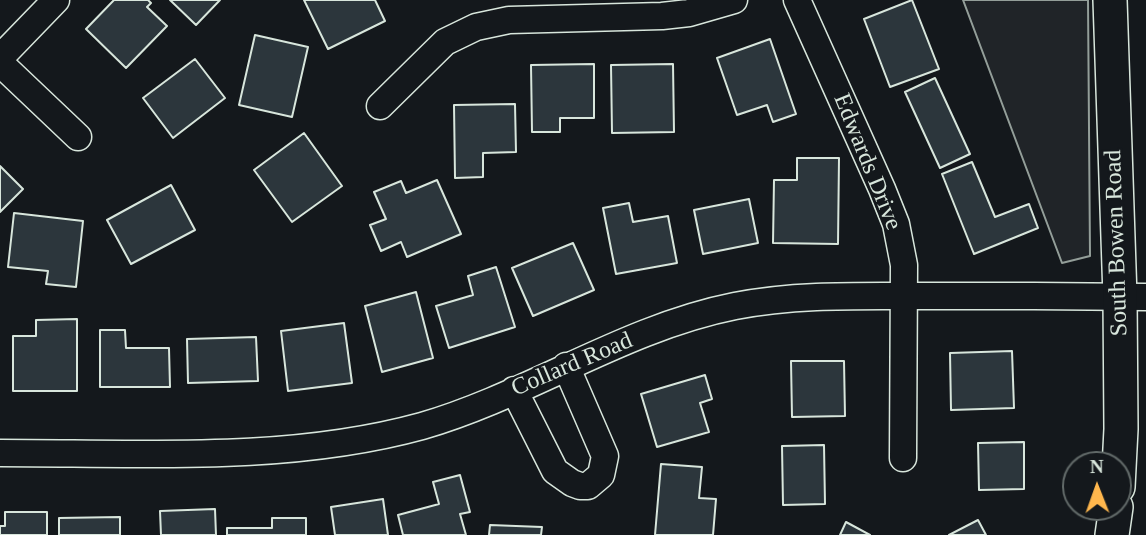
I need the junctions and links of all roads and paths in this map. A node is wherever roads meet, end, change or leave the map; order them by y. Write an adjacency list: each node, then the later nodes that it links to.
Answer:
1 (56, 0): 5 (street)
2 (734, 0): 7 (street)
3 (797, 0): 9 (street, Edwards Drive)
4 (1110, 0): 10 (main road, South Bowen Road)
5 (0, 58)
6 (0, 64): 8 (street)
7 (380, 106)
8 (78, 137)
9 (905, 296): 10 (street, Collard Road); 11 (street, Collard Road); 15 (street, Edwards Drive)
10 (1133, 297): 13 (main road, South Bowen Road)
11 (566, 366): 12 (street, Collard Road); 12 (street)
12 (514, 390): 14 (street, Collard Road)
13 (1120, 451)
14 (0, 453)
15 (903, 458)

